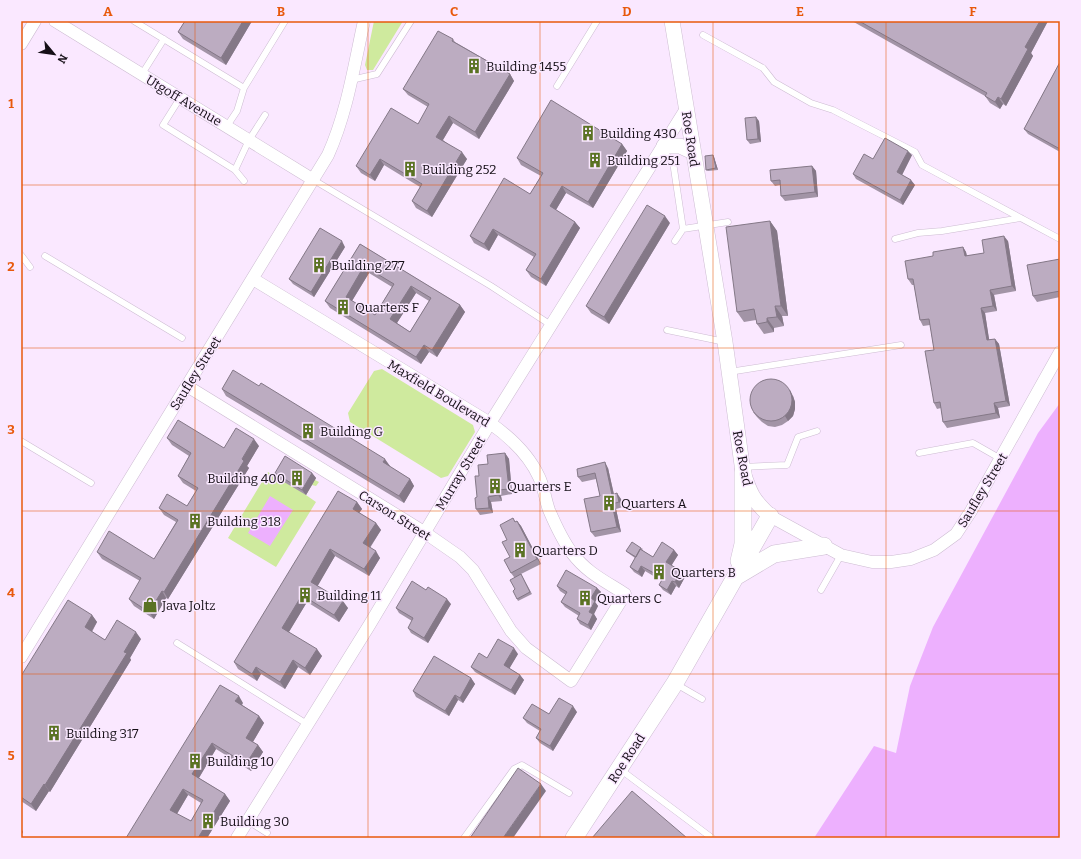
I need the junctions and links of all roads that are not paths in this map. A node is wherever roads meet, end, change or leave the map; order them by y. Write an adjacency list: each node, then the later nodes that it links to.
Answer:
1 (35, 21): 11 (street)
2 (55, 21): 12 (street, Utgoff Avenue)
3 (134, 21): 10 (lane)
4 (285, 21): 15 (lane)
5 (364, 21): 13 (street, Saufley Street)
6 (411, 21): 13 (lane)
7 (597, 21): 14 (lane)
8 (672, 21): 17 (street, Roe Road)
9 (703, 35): 26 (lane)
10 (164, 39): 12 (lane); 15 (lane)
11 (21, 44)
12 (142, 74): 16 (street, Utgoff Avenue)
13 (351, 80): 24 (street, Saufley Street)
14 (557, 86)
15 (244, 88): 19 (lane)
16 (180, 98): 19 (street, Utgoff Avenue); 23 (lane)
17 (686, 109): 21 (street, Murray Street); 22 (street, Roe Road)
18 (265, 114): 20 (lane)
19 (227, 126): 20 (street, Utgoff Avenue)
20 (249, 140): 23 (lane); 24 (street, Utgoff Avenue)
21 (663, 148): 22 (street); 29 (lane); 37 (street, Murray Street)
22 (693, 152): 28 (street, Roe Road)
23 (235, 170): 25 (lane)
24 (312, 179): 36 (street, Saufley Street); 37 (lane)
25 (244, 181)
26 (1021, 218): 30 (lane); 31 (lane)
27 (728, 222): 28 (lane)
28 (706, 226): 29 (lane); 40 (street, Roe Road)
29 (683, 229): 32 (lane)
30 (895, 239)
31 (1060, 240)
32 (676, 241)
33 (21, 255): 35 (lane)
34 (44, 256): 39 (lane)
35 (30, 267)
36 (253, 279): 44 (street, Saufley Street); 45 (street, Maxfield Boulevard)
37 (552, 326): 45 (street, Murray Street)
38 (668, 330): 40 (lane)
39 (182, 338)
40 (726, 342): 43 (street, Roe Road)
41 (901, 345): 43 (lane)
42 (1060, 352): 49 (street, Saufley Street)
43 (729, 372): 50 (street, Roe Road)
44 (186, 386): 53 (street, Carson Street); 59 (street, Saufley Street)
45 (490, 423): 53 (street, Murray Street); 60 (street, Maxfield Boulevard)
46 (817, 431): 50 (lane)
47 (21, 441): 51 (lane)
48 (919, 453): 49 (lane)
49 (1001, 459): 55 (street, Saufley Street)
50 (742, 470): 52 (street, Roe Road); 56 (main road)
51 (91, 483)
52 (770, 516): 54 (street, Saufley Street); 56 (main road, Roe Road)
53 (424, 532): 60 (street, Carson Street); 63 (street, Murray Street)
54 (824, 546): 55 (street, Saufley Street); 56 (main road)
55 (841, 555): 57 (lane)
56 (735, 577): 61 (main road, Roe Road)
57 (821, 590)
58 (177, 643): 63 (lane)
59 (21, 657)
60 (571, 681)
61 (675, 683): 62 (lane); 64 (main road, Roe Road)
62 (702, 699)
63 (307, 724): 66 (street, Murray Street)
64 (619, 769): 70 (main road, Roe Road); 71 (lane)
65 (569, 793): 69 (lane)
66 (248, 821): 67 (lane); 68 (street, Murray Street)
67 (267, 832)
68 (237, 838)
69 (464, 838)
70 (574, 838)
71 (712, 838)

